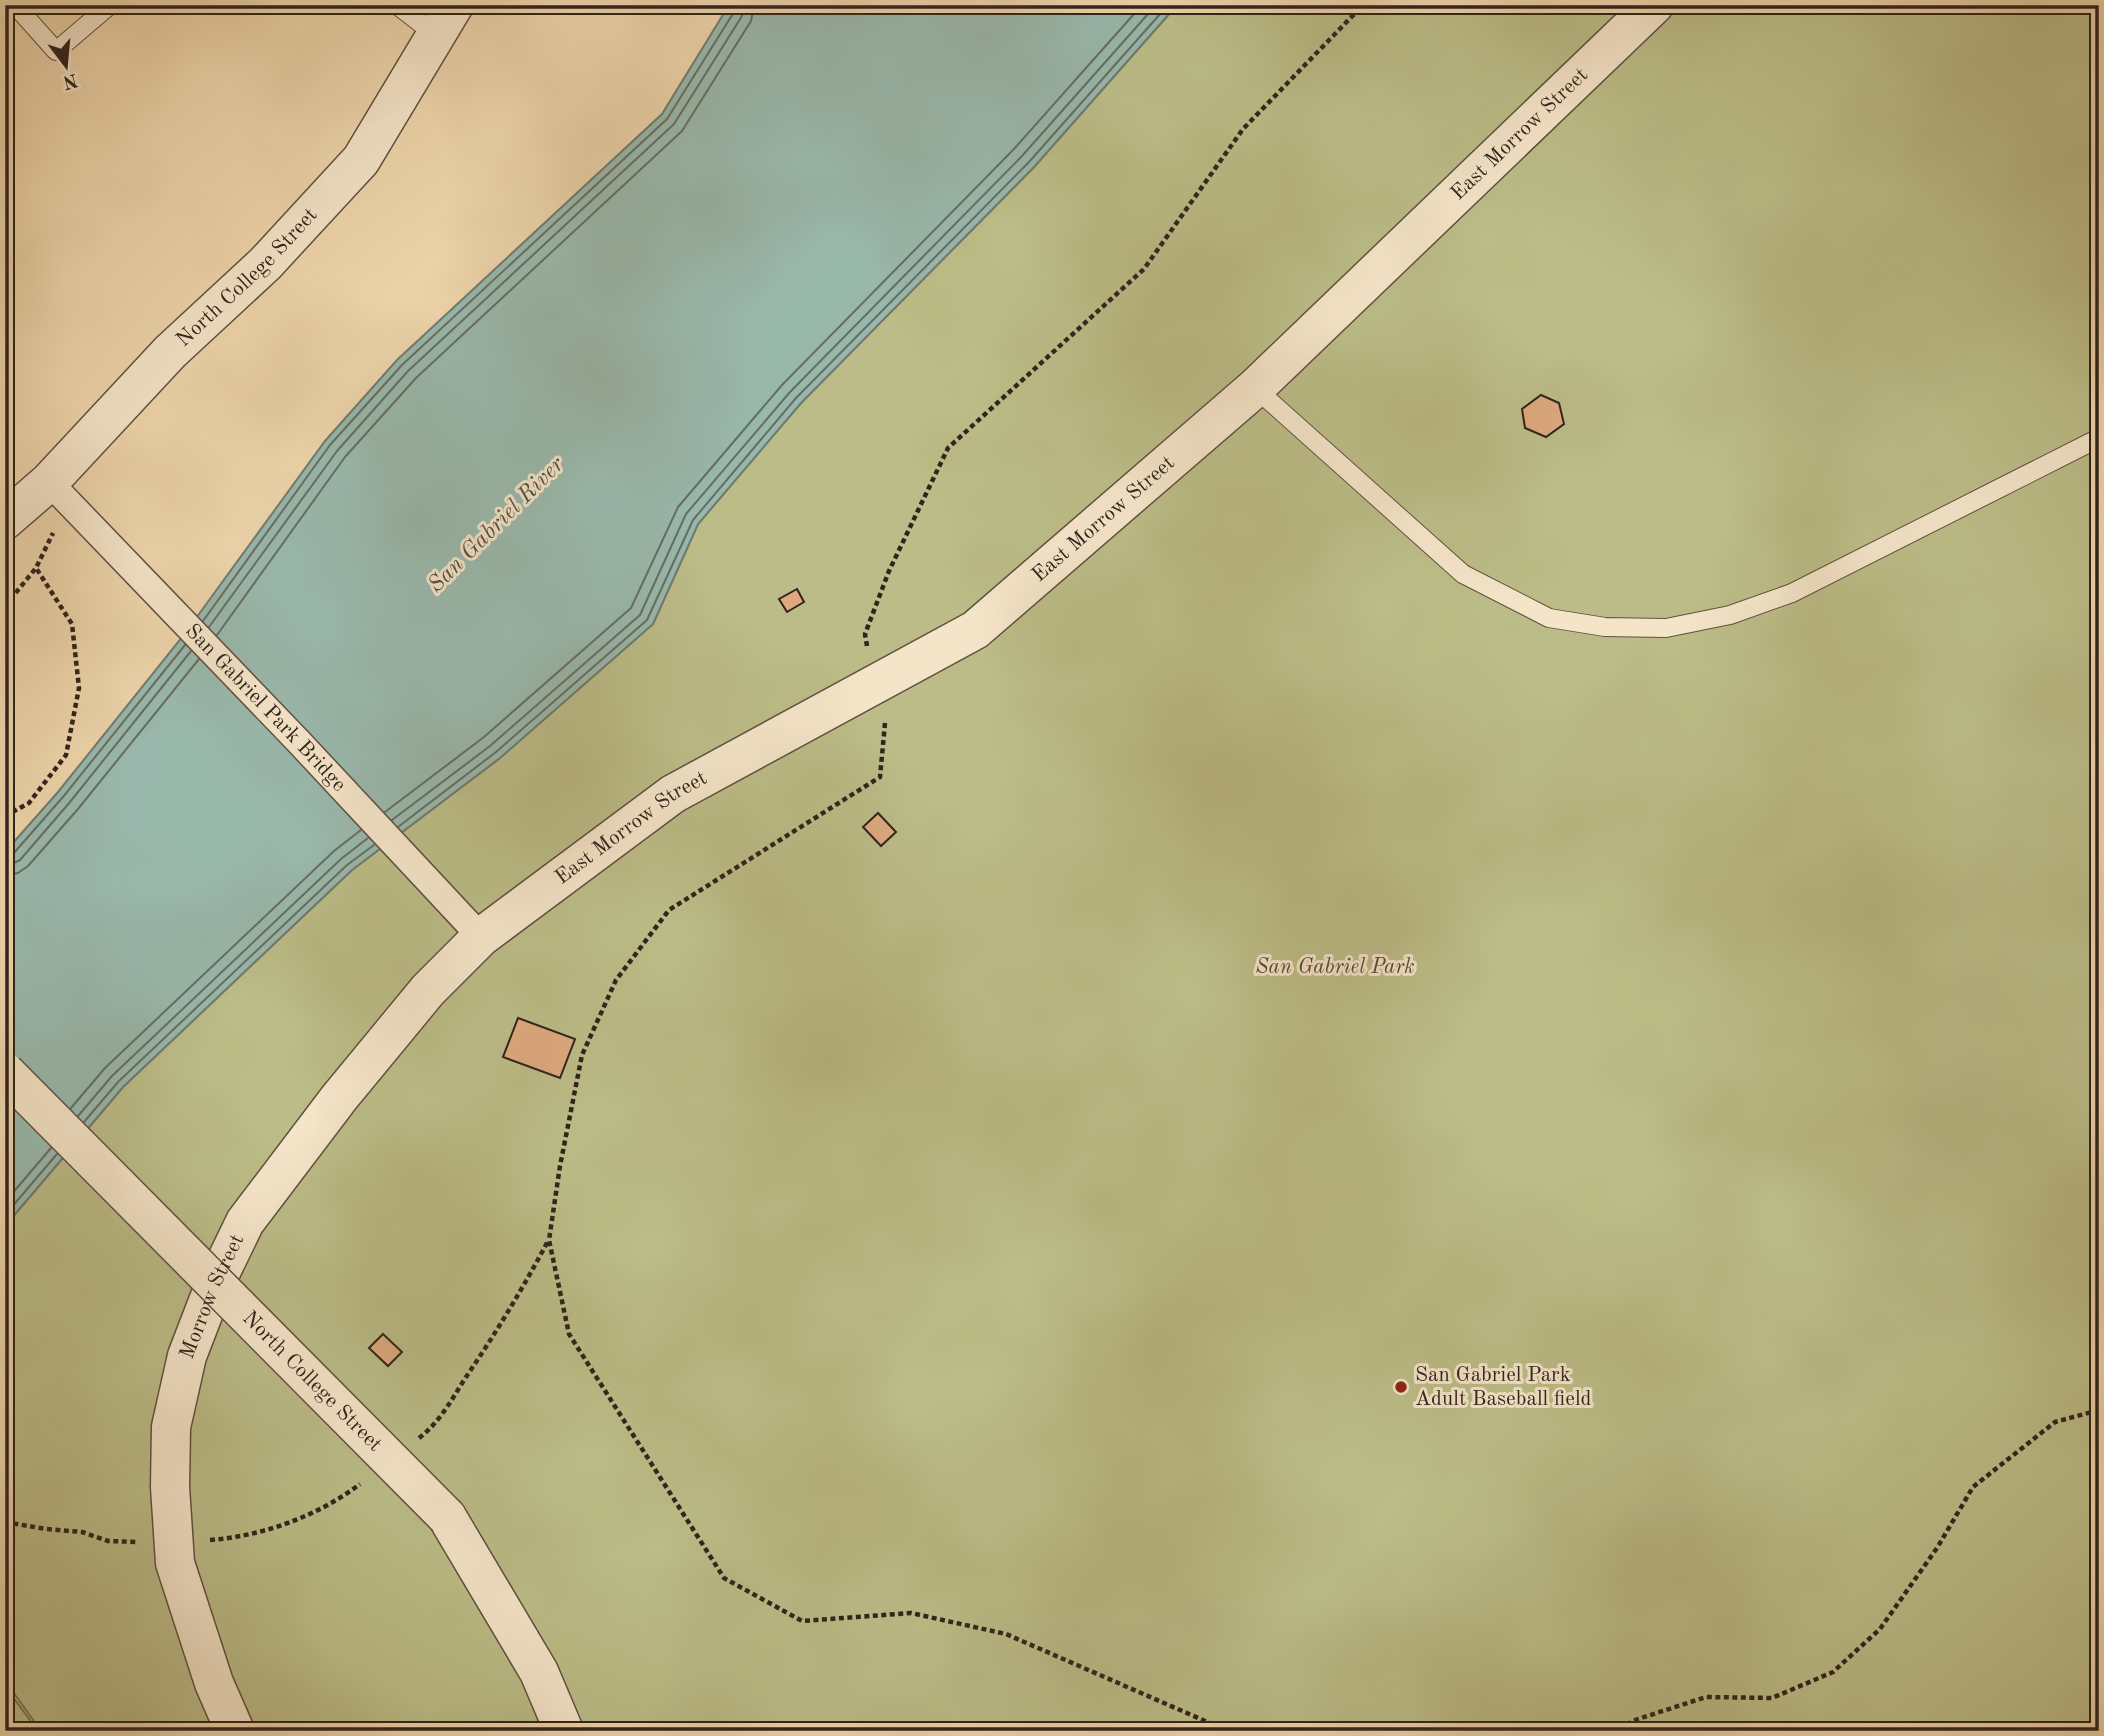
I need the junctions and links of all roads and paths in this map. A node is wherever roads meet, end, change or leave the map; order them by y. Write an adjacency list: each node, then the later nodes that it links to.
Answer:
1 (15, 5): 2 (lane)
2 (110, 5)
3 (397, 5): 6 (lane)
4 (1363, 5): 13 (path)
5 (1654, 5): 7 (street, East Morrow Street)
6 (445, 20): 9 (street, North College Street)
7 (1255, 388): 8 (lane); 13 (street, East Morrow Street)
8 (2099, 438)
9 (59, 491): 10 (street, North College Street); 11 (path); 15 (street, San Gabriel Park Bridge)
10 (5, 520)
11 (36, 568): 12 (path); 14 (path)
12 (5, 606)
13 (876, 685): 15 (street, East Morrow Street); 22 (path)
14 (5, 816)
15 (481, 937): 19 (street, Morrow Street)
16 (5, 1072): 21 (street, North College Street, bridge)
17 (2099, 1409): 23 (path)
18 (5, 1522): 19 (path)
19 (174, 1542): 20 (street, Morrow Street)
20 (235, 1731)
21 (564, 1731)
22 (1228, 1731)
23 (1620, 1731)

